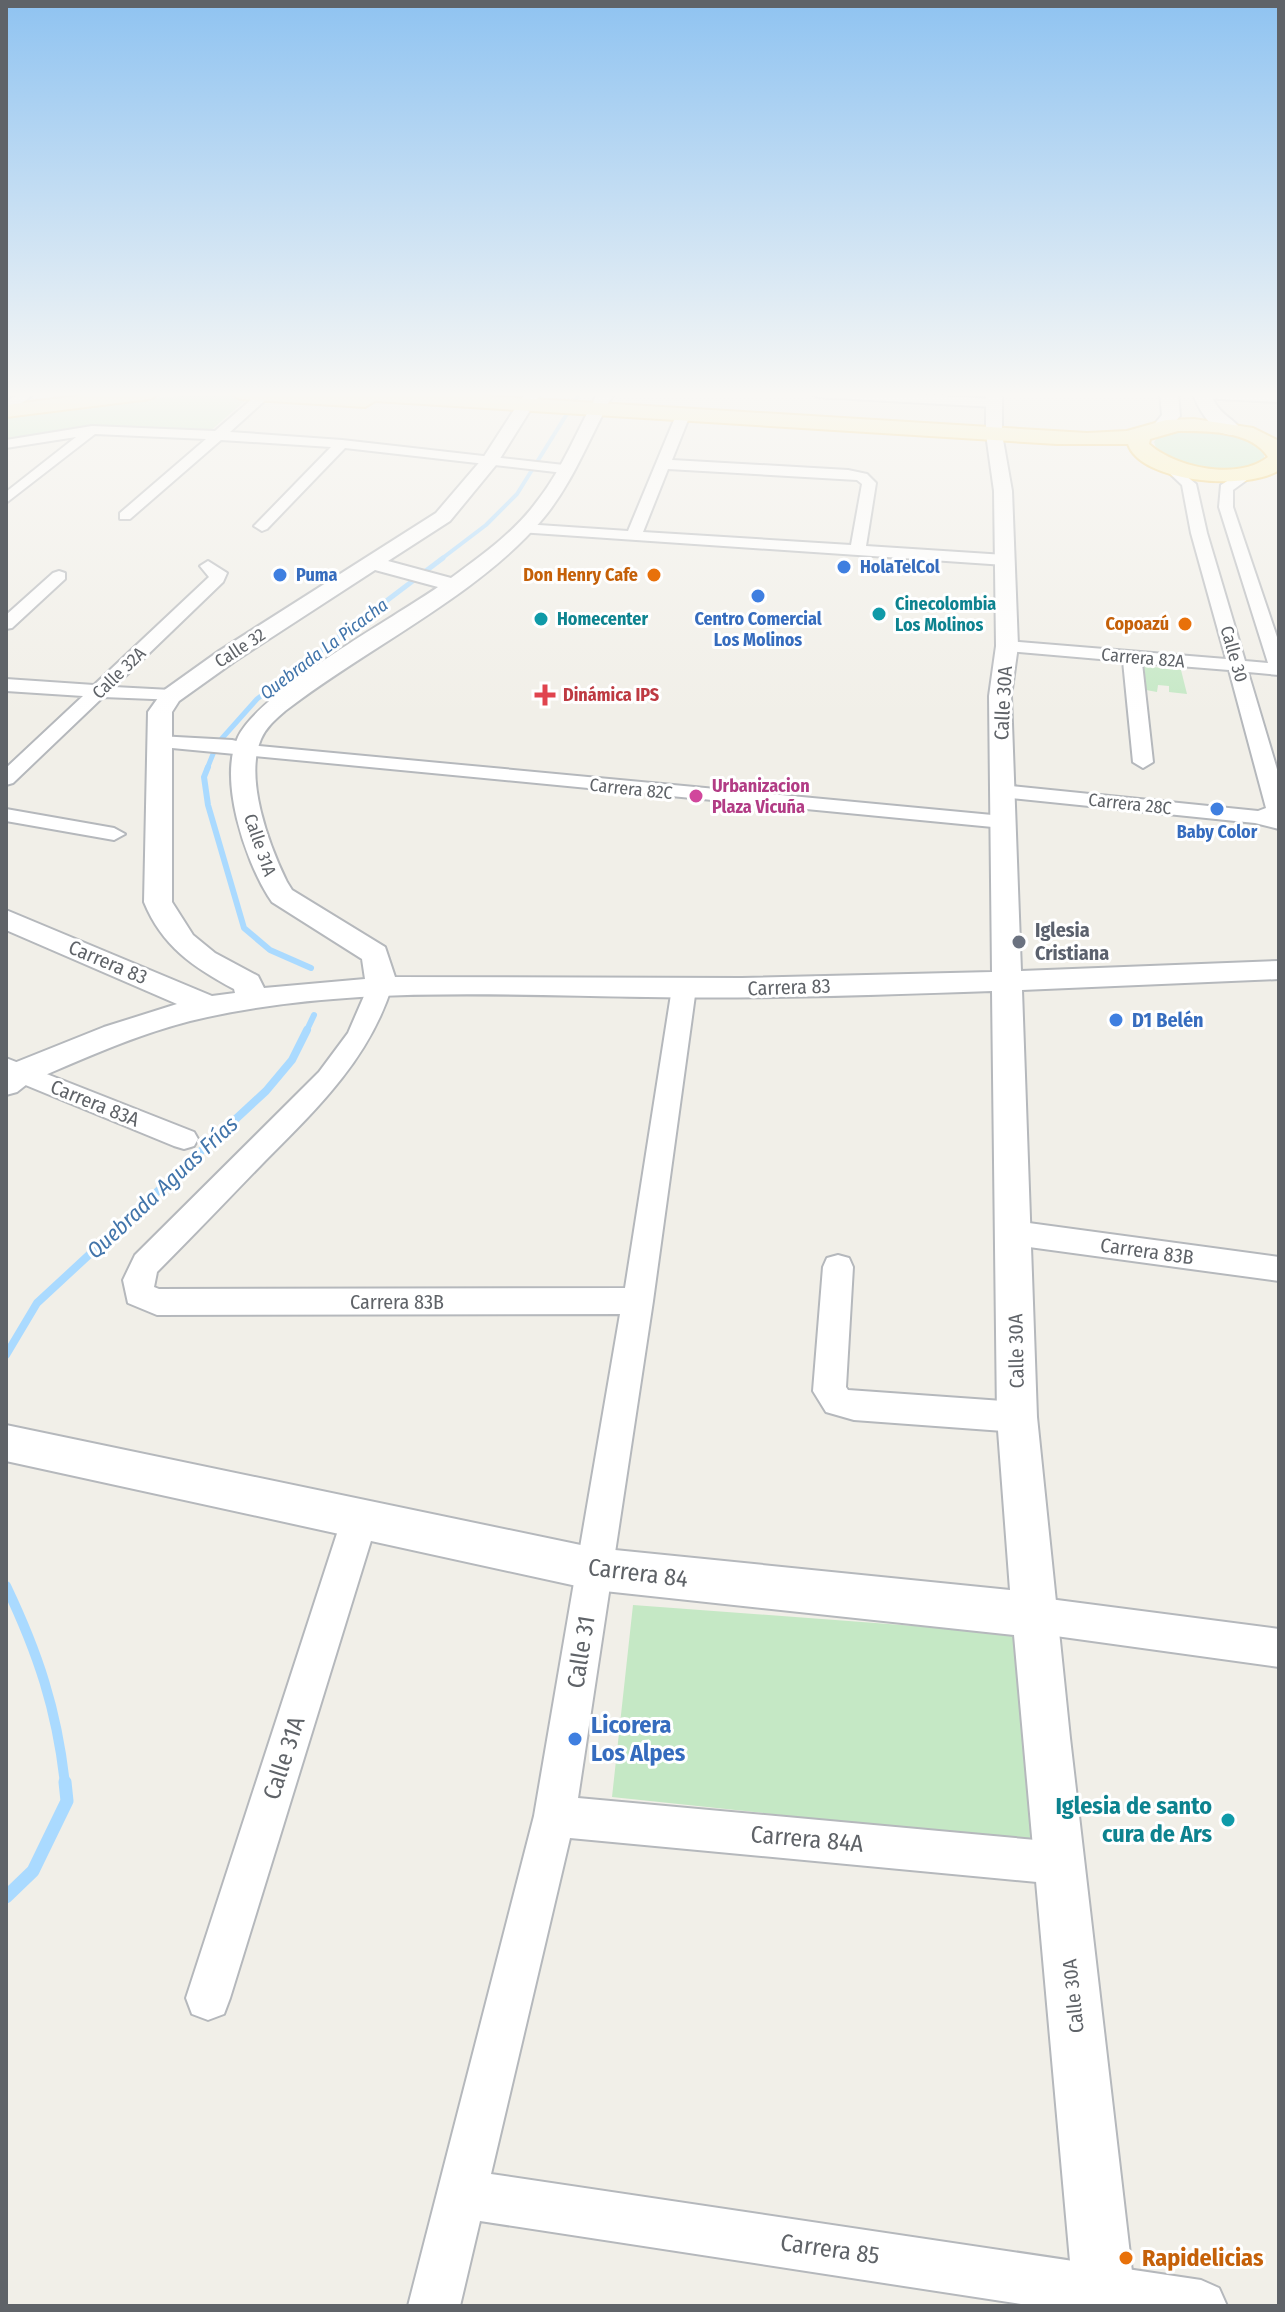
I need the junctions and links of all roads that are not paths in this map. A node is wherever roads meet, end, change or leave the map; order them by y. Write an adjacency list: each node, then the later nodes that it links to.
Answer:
1 (142, 501): 10 (street)
2 (286, 501): 11 (street)
3 (457, 501): 16 (street, Calle 32)
4 (539, 501): 12 (street)
5 (648, 501): 13 (street)
6 (866, 501): 14 (street)
7 (1003, 501): 15 (street, Calle 30A)
8 (1192, 501): 23 (street, Calle 30)
9 (1226, 501): 24 (street, Calle 30)
10 (125, 516)
11 (262, 526)
12 (524, 529): 13 (street); 19 (street)
13 (634, 536): 14 (street)
14 (858, 550): 15 (street)
15 (1005, 560): 21 (street, Calle 30A)
16 (378, 564): 19 (street); 27 (street, Calle 32)
17 (208, 566): 26 (street, Calle 32A)
18 (59, 576): 20 (street)
19 (448, 583): 29 (street)
20 (6, 624)
21 (1007, 646): 22 (street, Carrera 82A); 32 (street, Calle 30A)
22 (1132, 657): 23 (street, Carrera 82A); 30 (street)
23 (1237, 666): 24 (street, Carrera 82A); 34 (street, Calle 30)
24 (1279, 670)
25 (6, 685): 26 (street)
26 (100, 691): 27 (street); 31 (street, Calle 32A)
27 (171, 696): 28 (street)
28 (163, 748): 29 (street, Carrera 82C); 39 (street)
29 (241, 751): 32 (street, Carrera 82C); 37 (street, Calle 31A)
30 (1143, 762)
31 (6, 779)
32 (1002, 806): 34 (street, Carrera 28C); 40 (street, Calle 30A)
33 (6, 815): 35 (street)
34 (1269, 822)
35 (114, 834)
36 (6, 919): 46 (street, Carrera 83)
37 (375, 954): 41 (street, Calle 31A); 42 (street)
38 (1279, 970): 40 (street, Carrera 83)
39 (226, 972): 44 (street); 45 (street)
40 (1007, 980): 43 (street, Carrera 83); 49 (street, Calle 30A)
41 (469, 984): 42 (street, Carrera 83); 43 (street, Carrera 83)
42 (380, 986): 44 (street, Carrera 83); 52 (street, Carrera 83B)
43 (684, 988): 52 (street, Calle 31)
44 (295, 993): 45 (street)
45 (246, 1001): 46 (street)
46 (210, 1007): 47 (street)
47 (11, 1075): 48 (street, Carrera 83A)
48 (184, 1139)
49 (1014, 1233): 51 (street, Carrera 83B); 53 (street, Calle 30A)
50 (838, 1267): 53 (street)
51 (1279, 1269)
52 (638, 1301): 56 (street, Calle 31)
53 (1017, 1417): 57 (street, Calle 30A)
54 (6, 1443): 55 (street, Carrera 84)
55 (360, 1518): 56 (street, Carrera 84); 61 (street, Calle 31A)
56 (595, 1569): 57 (street, Carrera 84); 59 (street, Calle 31)
57 (1034, 1615): 58 (street, Carrera 84); 60 (street, Calle 30A)
58 (1279, 1648)
59 (555, 1816): 60 (street, Carrera 84A); 62 (street, Calle 31)
60 (1058, 1863): 63 (street, Calle 30A)
61 (208, 1998)
62 (460, 2194): 63 (street, Carrera 85); 64 (street, Calle 31)
63 (1104, 2297): 65 (street, Carrera 85)
64 (434, 2306)
65 (1201, 2306)

